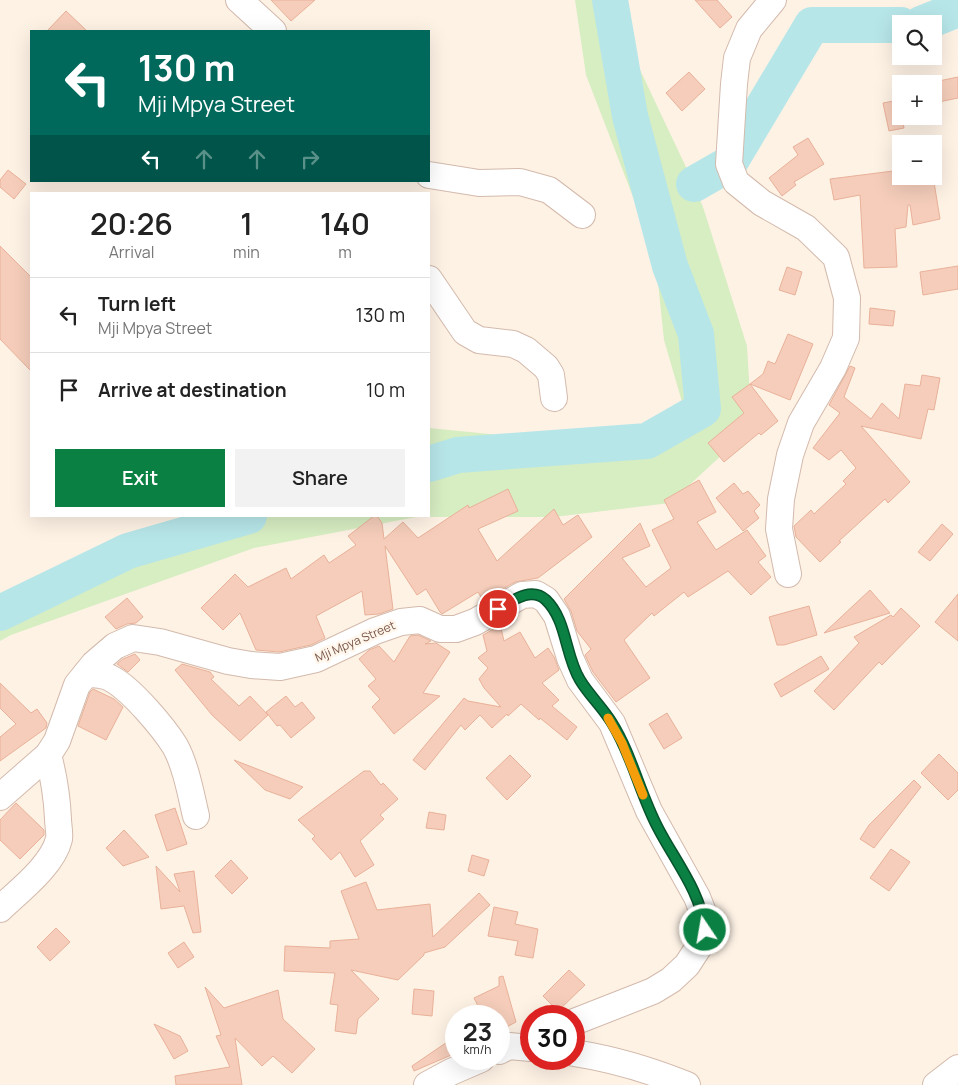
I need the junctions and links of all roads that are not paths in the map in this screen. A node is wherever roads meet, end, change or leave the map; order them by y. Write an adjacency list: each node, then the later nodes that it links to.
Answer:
1 (239, 0): 3 (street)
2 (773, 0): 8 (street)
3 (272, 30)
4 (430, 174): 5 (street)
5 (582, 215)
6 (430, 280): 7 (street)
7 (554, 398)
8 (788, 574)
9 (86, 674): 10 (street, Mji Mpya Street); 12 (street); 14 (street, Mji Mpya Street)
10 (48, 755): 11 (street, Mji Mpya Street); 13 (street)
11 (0, 797)
12 (196, 816)
13 (0, 909)
14 (585, 1018)
15 (585, 1055): 19 (street)
16 (958, 1068): 20 (street)
17 (456, 1070): 18 (street)
18 (427, 1085)
19 (687, 1085)
20 (936, 1085)

